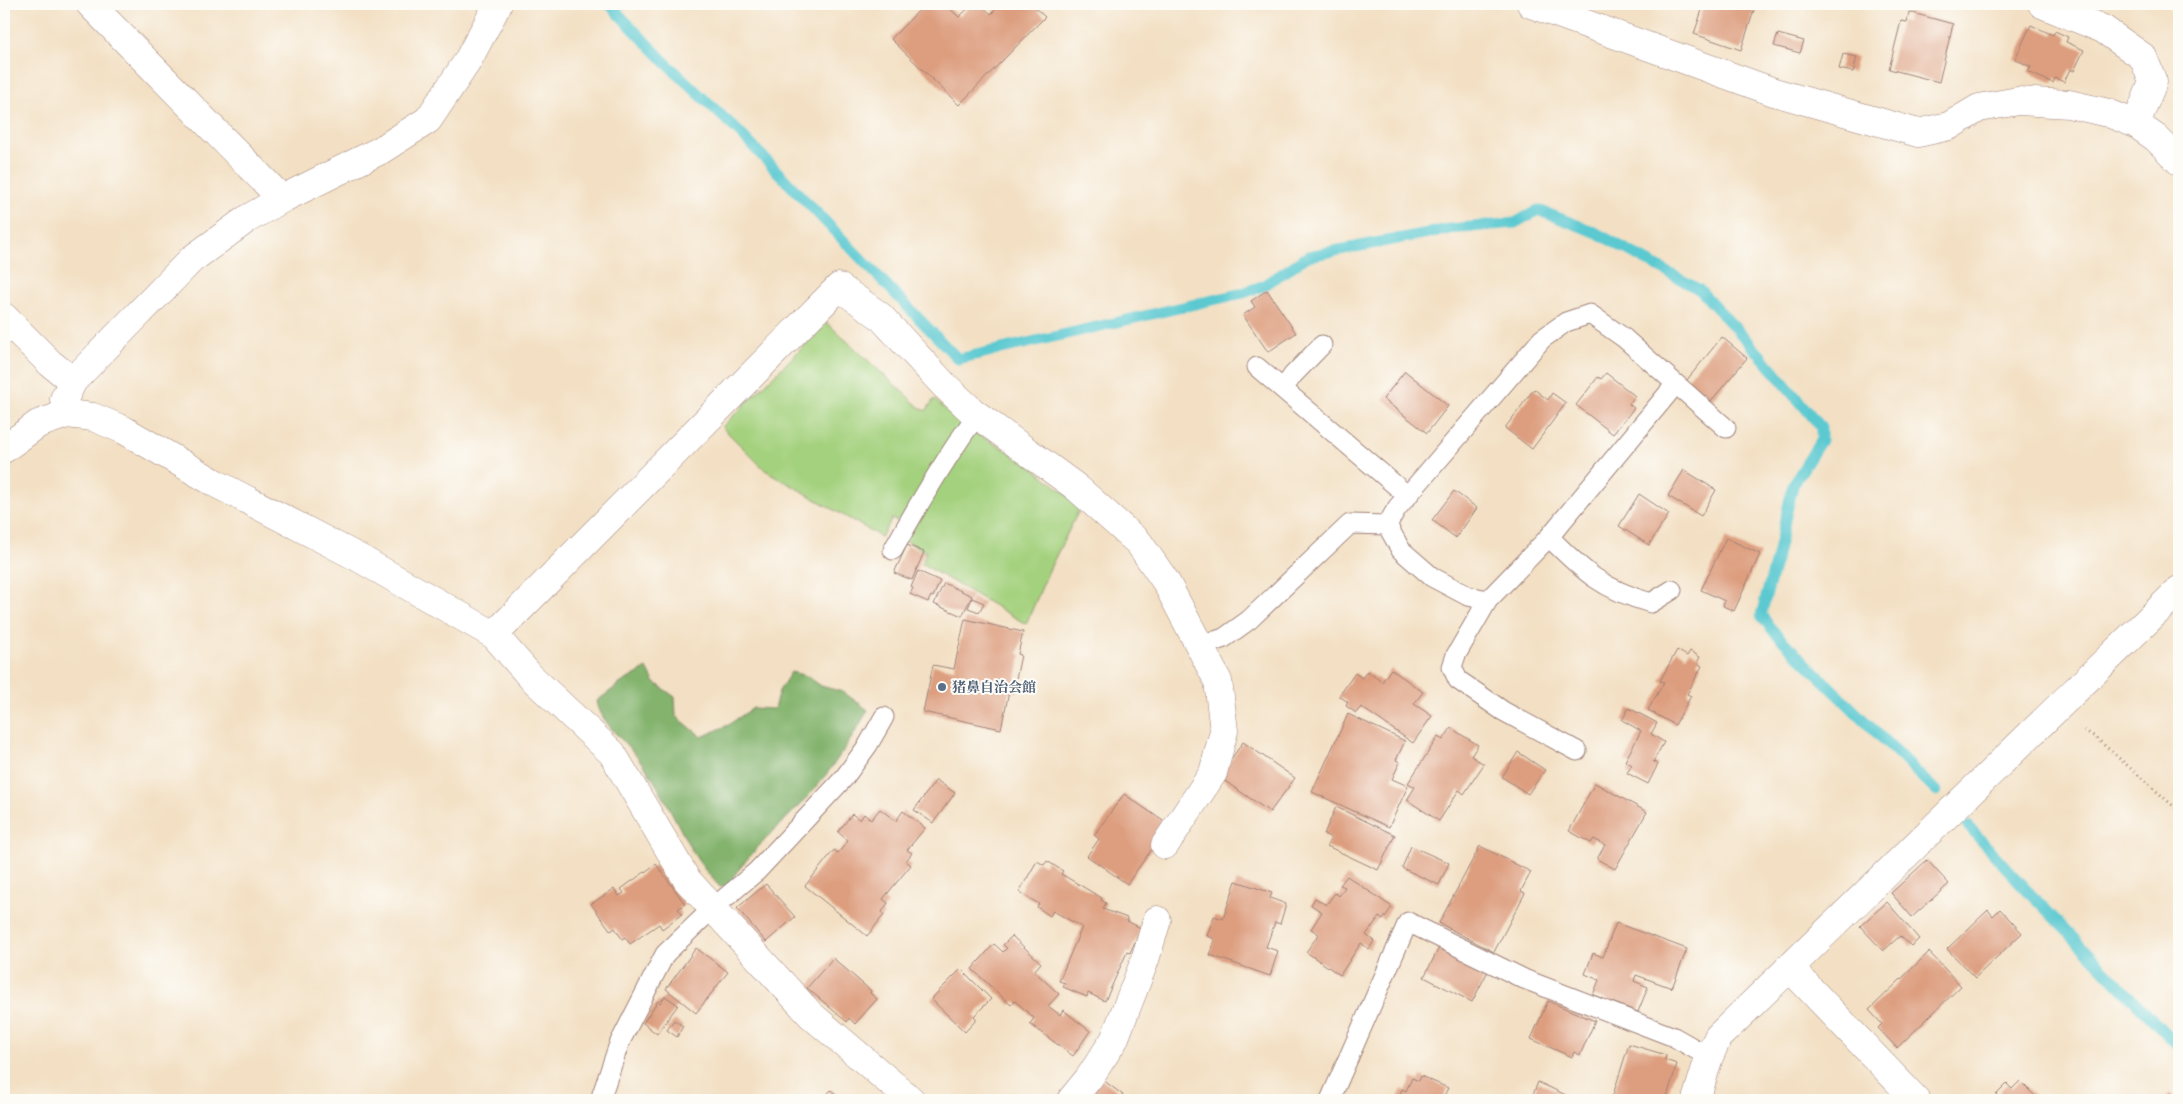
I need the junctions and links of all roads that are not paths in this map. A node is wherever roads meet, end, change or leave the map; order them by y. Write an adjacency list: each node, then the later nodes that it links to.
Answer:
1 (90, 4): 7 (street)
2 (498, 4): 7 (street)
3 (1531, 4): 5 (street)
4 (2042, 4): 5 (street)
5 (2136, 124): 6 (street)
6 (2179, 161)
7 (282, 199): 11 (street)
8 (4, 317): 11 (street)
9 (1322, 345): 13 (lane)
10 (1257, 367): 13 (lane)
11 (73, 381): 14 (street)
12 (1675, 385): 16 (lane); 18 (lane); 20 (lane)
13 (1283, 390): 18 (lane)
14 (66, 414): 17 (street); 25 (street)
15 (977, 415): 21 (lane); 25 (street); 26 (street)
16 (1726, 428)
17 (4, 449)
18 (1408, 496): 19 (lane)
19 (1387, 525): 24 (lane); 26 (lane)
20 (1548, 536): 22 (lane); 24 (lane)
21 (893, 550)
22 (1672, 590)
23 (2179, 590): 32 (street)
24 (1488, 600): 28 (lane)
25 (494, 635): 30 (street)
26 (1201, 646): 29 (street)
27 (884, 717): 30 (lane)
28 (1577, 751)
29 (1165, 845)
30 (713, 908): 34 (lane); 35 (street)
31 (1157, 920): 36 (street)
32 (1788, 967): 33 (street); 39 (street)
33 (1709, 1057): 37 (lane); 38 (street)
34 (600, 1100)
35 (911, 1100)
36 (1071, 1100)
37 (1330, 1100)
38 (1696, 1100)
39 (1916, 1100)

